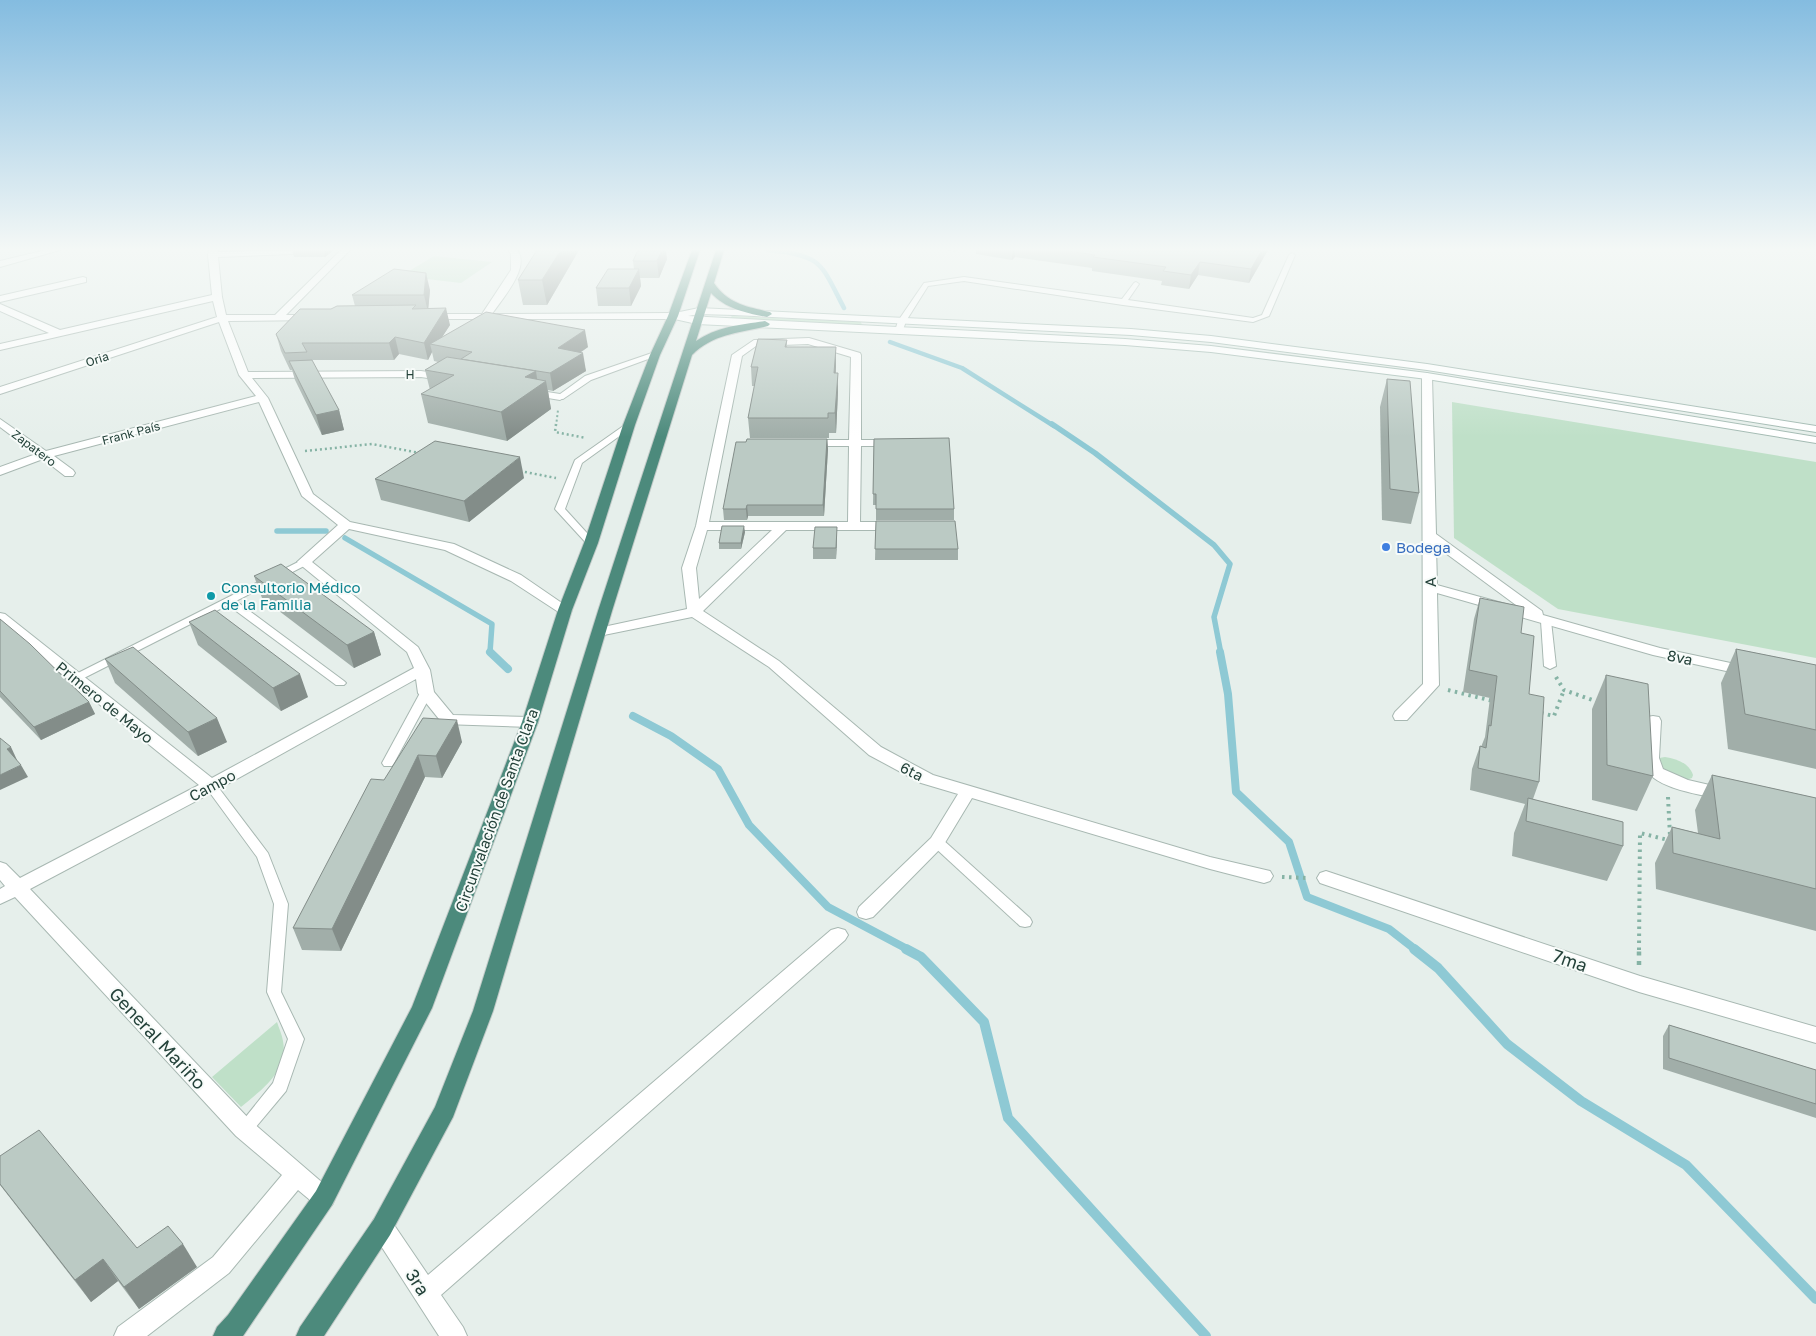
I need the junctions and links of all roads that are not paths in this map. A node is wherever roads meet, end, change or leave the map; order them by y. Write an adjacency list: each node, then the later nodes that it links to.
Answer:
1 (12, 312): 21 (street)
2 (154, 312): 21 (street)
3 (221, 312): 15 (street)
4 (284, 312): 16 (street)
5 (488, 312): 14 (street)
6 (674, 312): 12 (highway, Circunvalación de Santa Clara)
7 (699, 312): 13 (highway)
8 (750, 312): 19 (highway)
9 (909, 312): 20 (lane)
10 (1198, 312): 11 (lane)
11 (1267, 312)
12 (673, 316): 13 (street); 14 (street); 23 (highway, Circunvalación de Santa Clara)
13 (698, 316): 19 (street); 24 (highway)
14 (485, 317): 18 (street)
15 (222, 318): 16 (street, Oria); 26 (street); 29 (street, Oria)
16 (278, 318): 17 (street, Oria)
17 (327, 318)
18 (414, 318)
19 (766, 319): 20 (street); 24 (highway)
20 (901, 326): 25 (street)
21 (60, 334): 22 (street)
22 (0, 347)
23 (655, 355): 31 (lane); 33 (highway, Circunvalación de Santa Clara)
24 (686, 355): 56 (highway)
25 (1427, 372): 34 (street); 35 (street); 47 (street, A)
26 (244, 375): 27 (street, H); 30 (street)
27 (458, 380)
28 (513, 390): 31 (street)
29 (0, 391)
30 (263, 398): 39 (street, Frank País); 42 (street)
31 (560, 398)
32 (0, 422): 39 (street, Zapatero)
33 (629, 425): 48 (highway, Circunvalación de Santa Clara); 48 (lane)
34 (1816, 429)
35 (1816, 440)
36 (855, 443): 37 (street); 38 (street); 43 (street); 45 (street)
37 (908, 443)
38 (796, 444)
39 (44, 455): 40 (street, Frank País); 41 (street, Zapatero)
40 (0, 471)
41 (69, 473)
42 (346, 525): 49 (street); 52 (street)
43 (702, 526): 44 (street); 53 (street)
44 (783, 526): 45 (street); 53 (street)
45 (854, 526): 46 (street)
46 (910, 526)
47 (1429, 536): 50 (street, A); 55 (street, 8va)
48 (591, 543): 52 (highway, Circunvalación de Santa Clara)
49 (304, 562): 51 (lane); 58 (street)
50 (1430, 587): 55 (street, 8va); 63 (street, A)
51 (229, 601): 60 (lane); 61 (lane)
52 (565, 610): 65 (highway, Circunvalación de Santa Clara)
53 (694, 612): 56 (street); 68 (street, 6ta)
54 (0, 617): 60 (street, Primero de Mayo)
55 (1546, 621): 57 (lane); 59 (street, 8va)
56 (599, 632): 82 (highway)
57 (1550, 666)
58 (422, 670): 62 (street); 67 (street, Campo)
59 (1760, 674)
60 (76, 678): 67 (street, Primero de Mayo)
61 (340, 683)
62 (426, 693): 65 (street); 66 (lane)
63 (1401, 716)
64 (1653, 721): 69 (street)
65 (530, 722): 81 (highway, Circunvalación de Santa Clara)
66 (388, 763)
67 (210, 786): 74 (street, Campo); 79 (lane)
68 (968, 791): 70 (street); 72 (street, 6ta)
69 (1740, 798)
70 (937, 842): 75 (street); 76 (lane)
71 (0, 869): 74 (street, General Mariño)
72 (1264, 876)
73 (1326, 878): 78 (street, 7ma)
74 (9, 893): 79 (street, General Mariño)
75 (866, 912)
76 (1025, 922)
77 (838, 935): 83 (street)
78 (1816, 1035)
79 (244, 1129): 80 (street, General Mariño)
80 (297, 1174): 81 (street, General Mariño); 84 (street)
81 (324, 1198): 85 (highway, Circunvalación de Santa Clara)
82 (382, 1227): 83 (street, 3ra); 86 (highway)
83 (426, 1293): 87 (street, 3ra)
84 (127, 1336)
85 (226, 1336)
86 (309, 1336)
87 (454, 1336)

